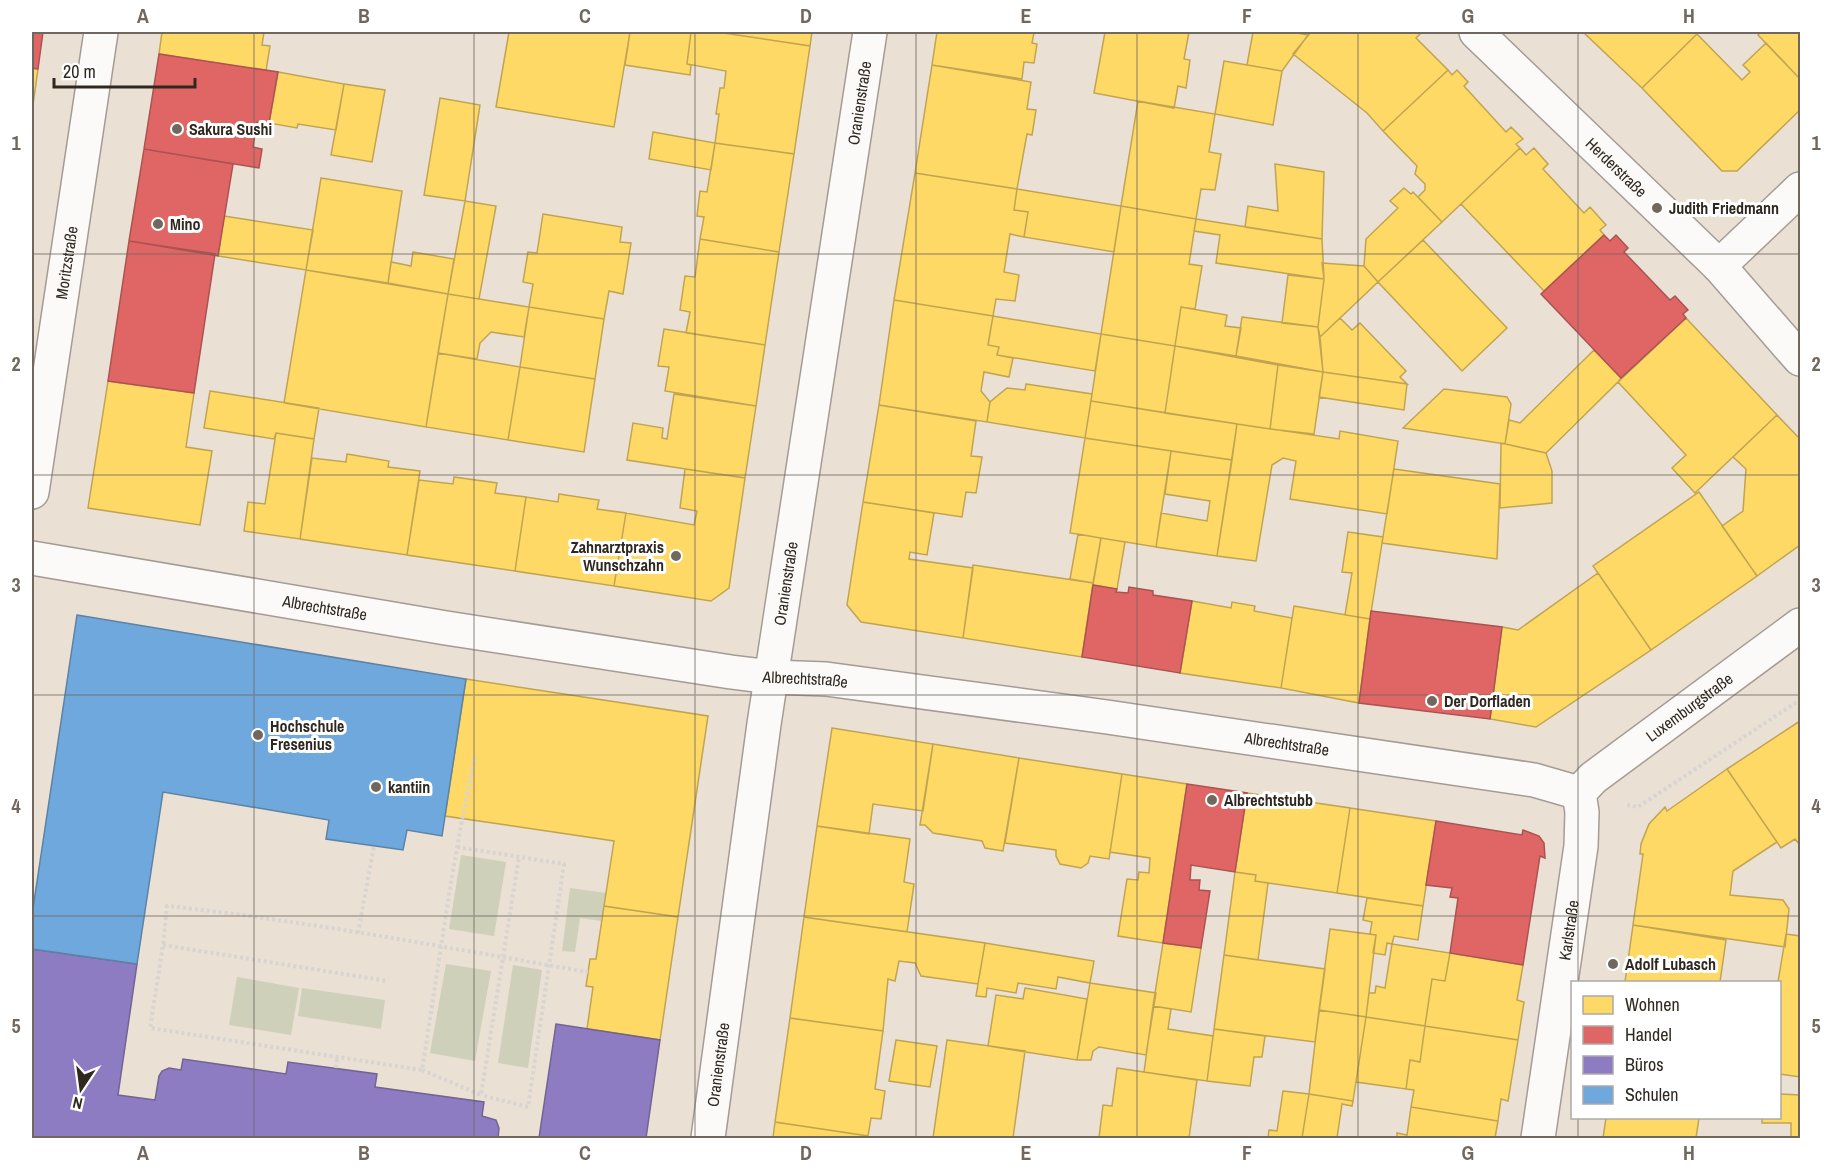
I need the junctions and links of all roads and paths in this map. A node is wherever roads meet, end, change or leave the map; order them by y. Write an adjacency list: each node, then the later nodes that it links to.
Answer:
1 (101, 32): 7 (street, Moritzstraße)
2 (870, 32): 10 (street, Oranienstraße)
3 (1476, 32): 5 (street, Herderstraße)
4 (1800, 189): 5 (street)
5 (1719, 266): 6 (street, Herderstraße)
6 (1800, 359)
7 (32, 492)
8 (32, 558): 10 (street, Albrechtstraße)
9 (1800, 625): 13 (street, Luxemburgstraße)
10 (771, 677): 13 (street, Albrechtstraße); 29 (street, Oranienstraße)
11 (1800, 700): 14 (path)
12 (475, 757): 16 (path)
13 (1579, 793): 30 (street, Karlstraße)
14 (1638, 807)
15 (374, 846): 18 (path)
16 (457, 848): 17 (path); 20 (path)
17 (519, 857): 21 (path); 22 (path)
18 (358, 933): 19 (path); 20 (path)
19 (163, 945): 24 (path); 25 (path)
20 (442, 946): 21 (path); 27 (path)
21 (504, 957): 22 (path); 28 (path)
22 (549, 966): 23 (path); 28 (path)
23 (588, 972)
24 (387, 981)
25 (337, 1057): 26 (path); 27 (path)
26 (336, 1068)
27 (422, 1070): 28 (path)
28 (481, 1095)
29 (708, 1138)
30 (1538, 1138)

